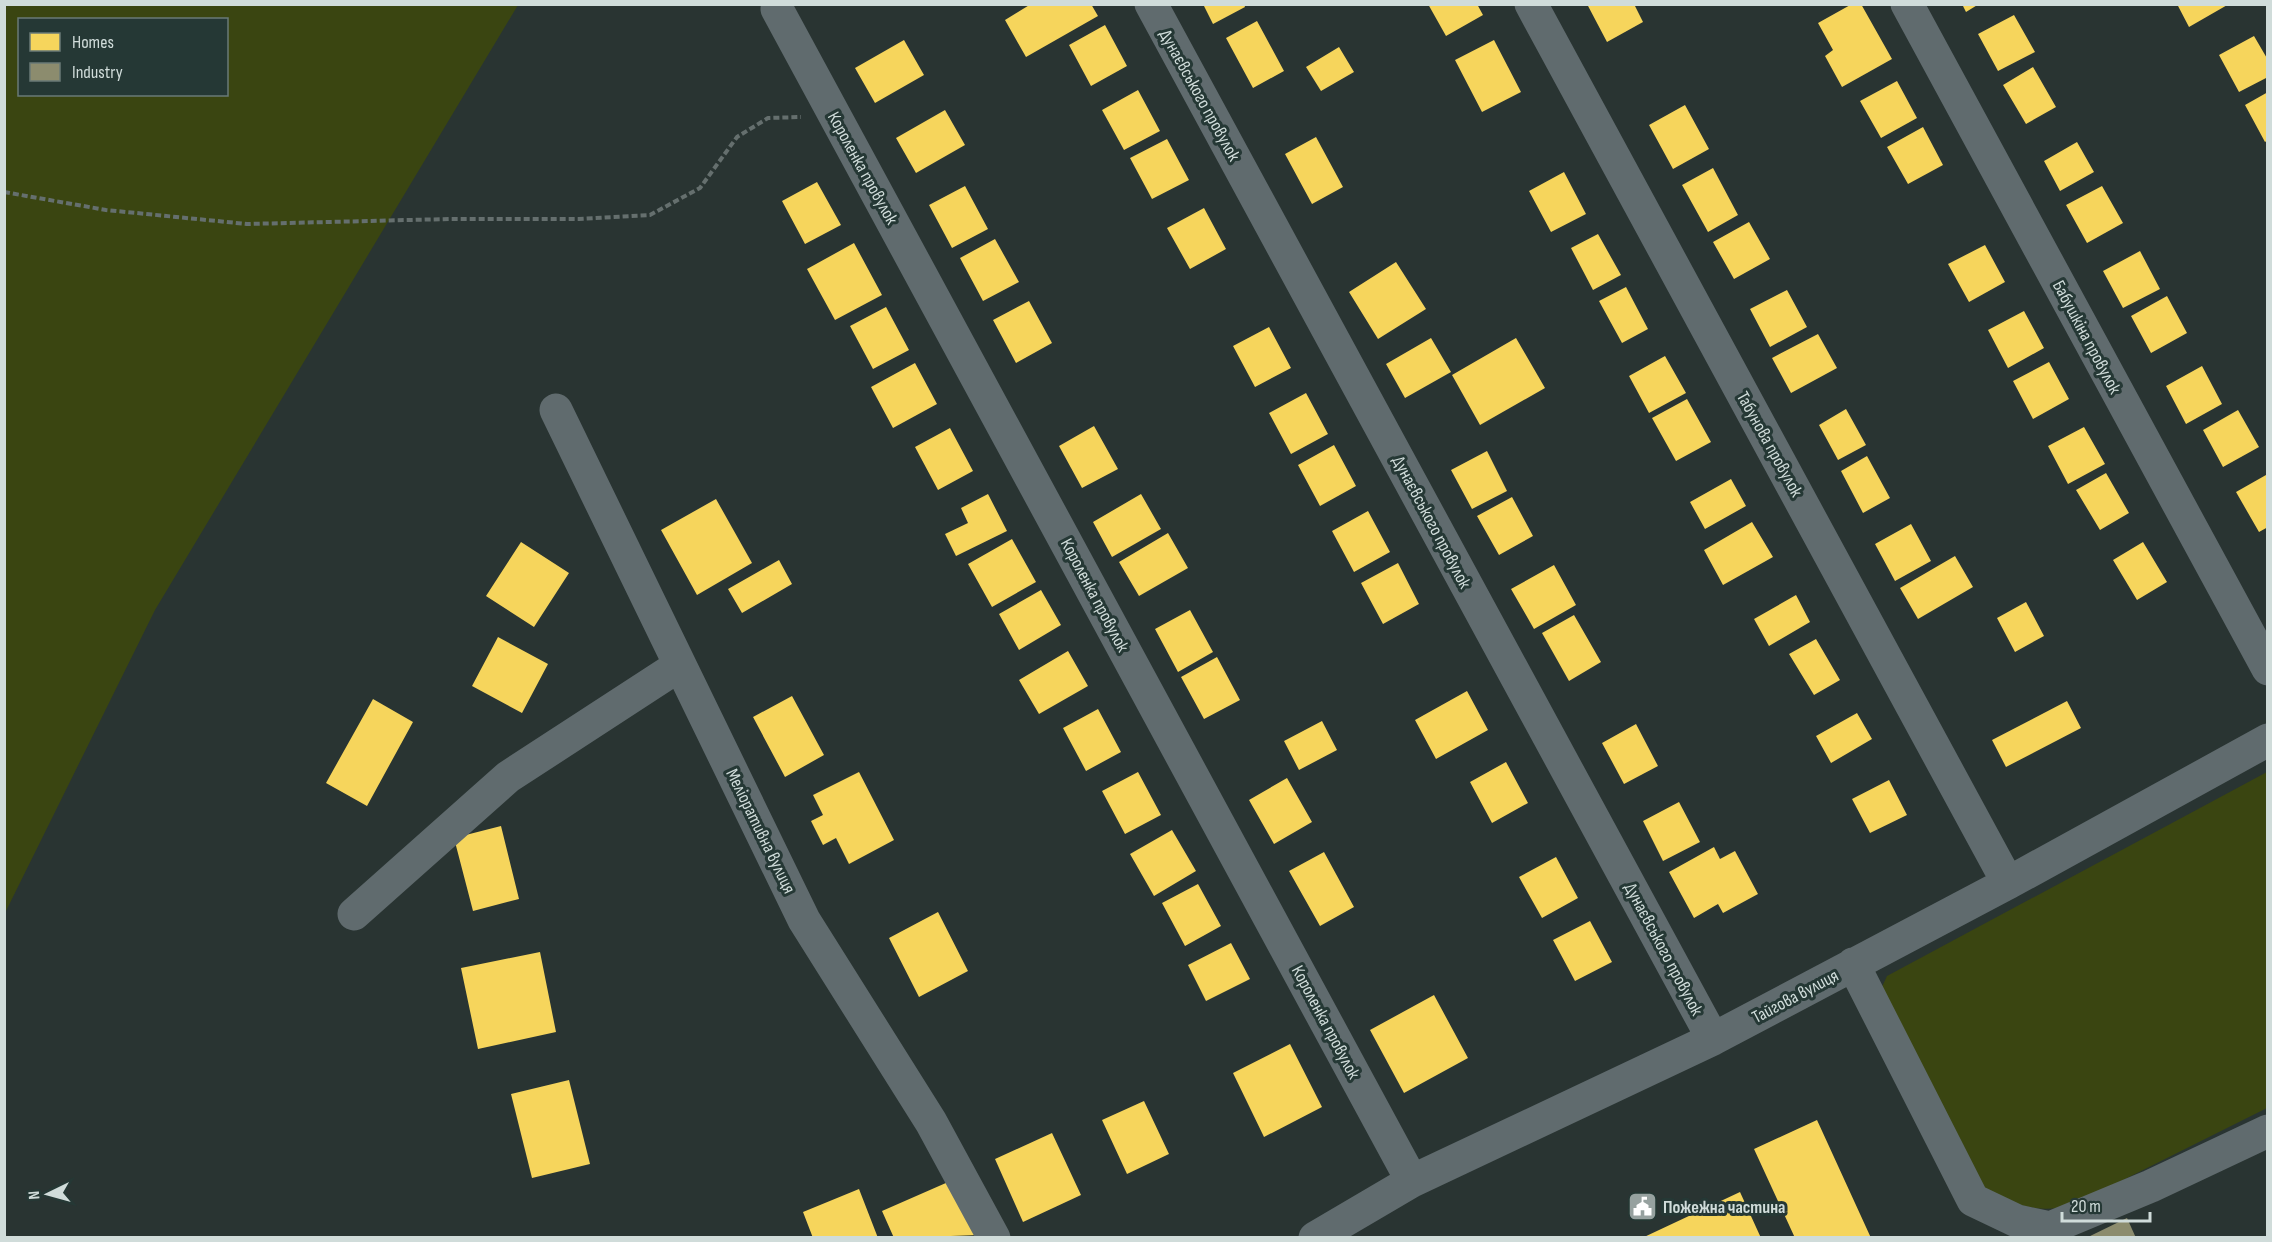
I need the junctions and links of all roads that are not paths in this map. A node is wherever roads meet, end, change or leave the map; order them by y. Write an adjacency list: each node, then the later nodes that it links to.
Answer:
1 (1151, 4): 12 (street, Дунаєвського провулок)
2 (1531, 4): 9 (street, Табунова провулок)
3 (1907, 4): 7 (street, Бабушкіна провулок)
4 (777, 9): 14 (street, Короленка провулок)
5 (556, 410): 6 (street, Меліоративна вулиця)
6 (680, 665): 10 (street); 15 (street, Меліоративна вулиця)
7 (2268, 669)
8 (2268, 740): 9 (street, Тайгова вулиця)
9 (2008, 883): 11 (street, Тайгова вулиця)
10 (354, 914)
11 (1853, 964): 12 (street, Тайгова вулиця); 13 (street)
12 (1713, 1039): 14 (street, Тайгова вулиця)
13 (2268, 1131)
14 (1412, 1181): 16 (street, Тайгова вулиця)
15 (994, 1238)
16 (1315, 1238)

